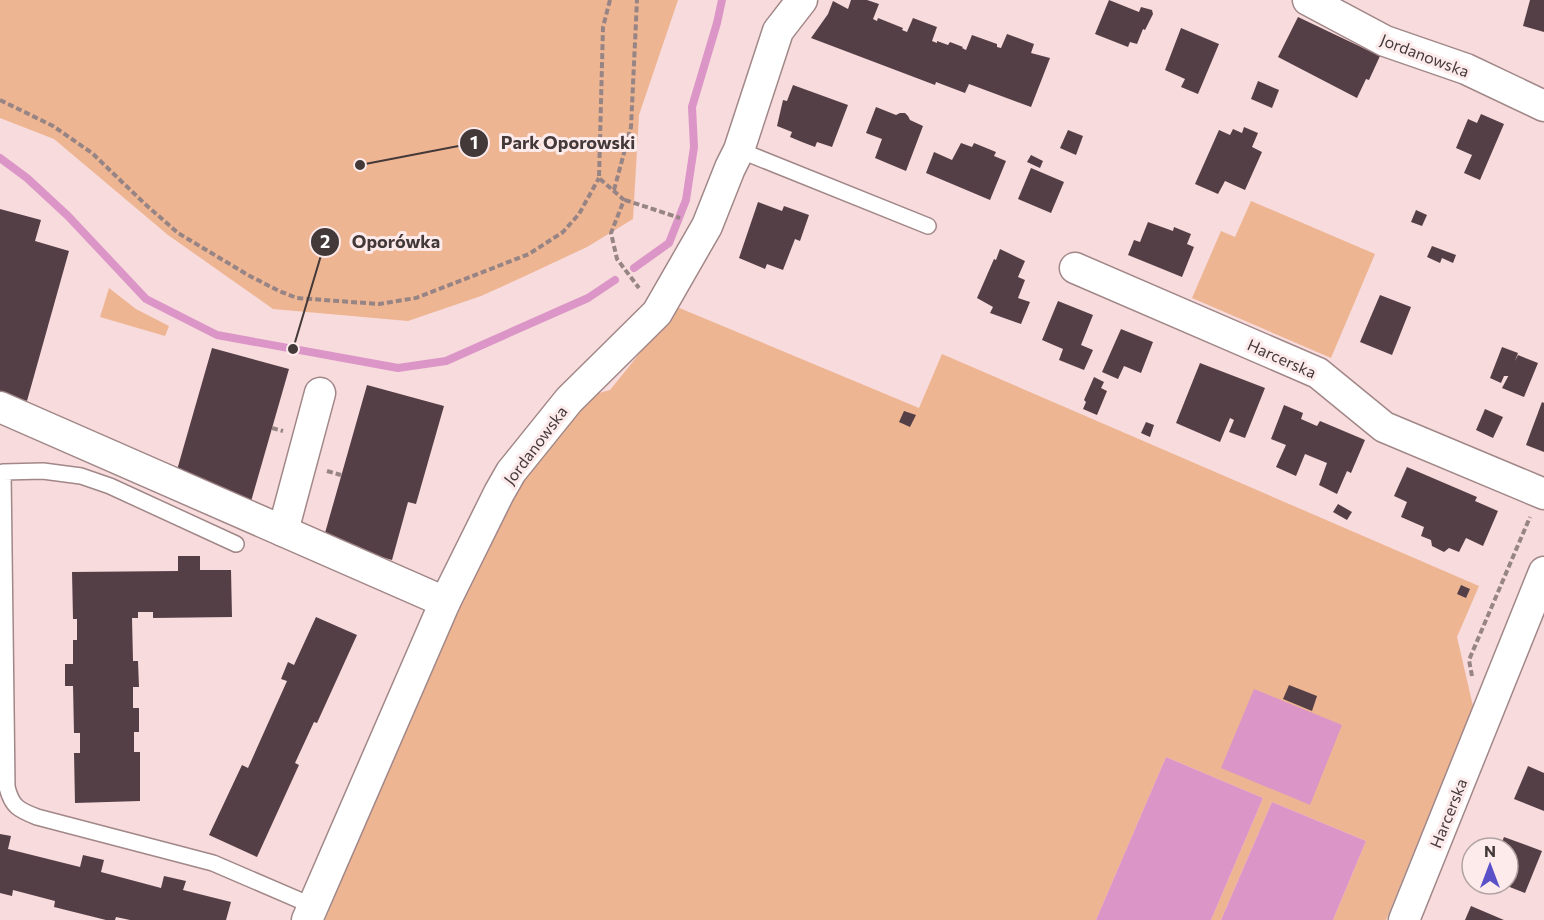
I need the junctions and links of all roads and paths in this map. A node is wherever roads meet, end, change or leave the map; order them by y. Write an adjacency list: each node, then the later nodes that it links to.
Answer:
1 (610, 0): 8 (path)
2 (638, 0): 9 (path)
3 (802, 0): 7 (street, Jordanowska)
4 (1308, 0): 6 (street, Jordanowska)
5 (0, 100): 8 (path)
6 (1544, 105)
7 (740, 150): 12 (lane); 14 (street, Jordanowska)
8 (599, 178): 9 (path)
9 (614, 190): 10 (path)
10 (624, 200): 11 (path); 14 (path)
11 (672, 214)
12 (928, 226)
13 (1075, 268): 17 (street, Harcerska)
14 (657, 313): 21 (street, Jordanowska)
15 (320, 393): 18 (street)
16 (0, 407): 18 (street)
17 (1544, 494)
18 (283, 531): 21 (street)
19 (236, 544): 22 (lane)
20 (1544, 572): 23 (street, Harcerska)
21 (445, 602): 22 (street, Jordanowska)
22 (310, 913)
23 (1404, 920)

